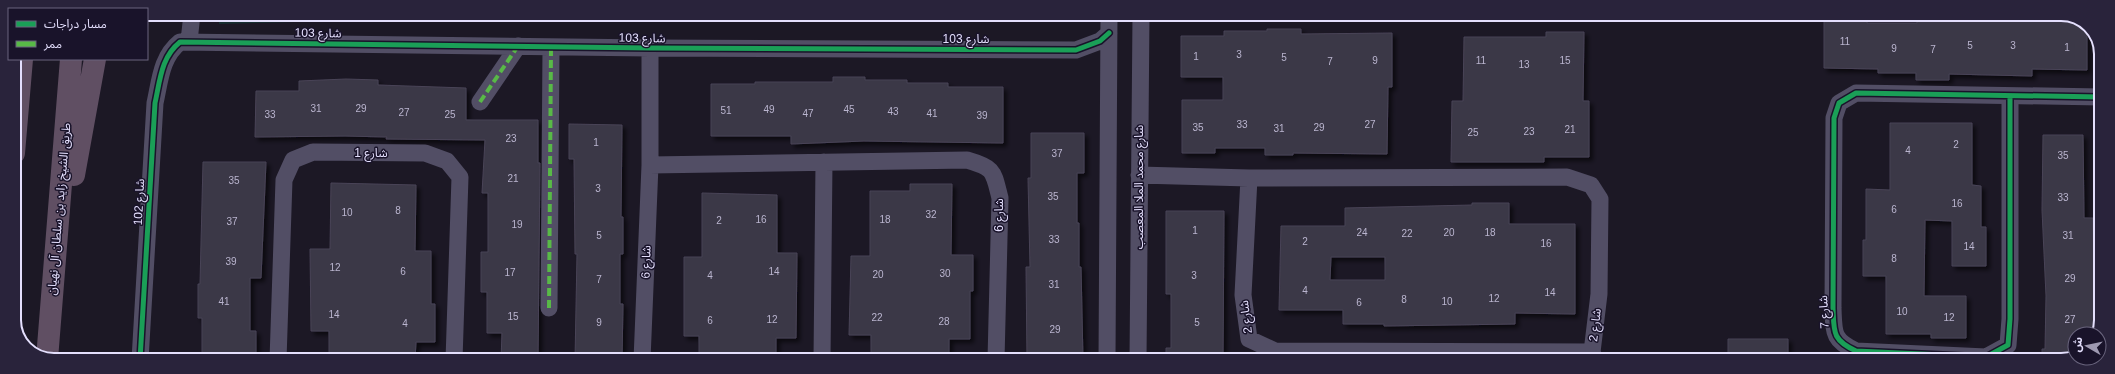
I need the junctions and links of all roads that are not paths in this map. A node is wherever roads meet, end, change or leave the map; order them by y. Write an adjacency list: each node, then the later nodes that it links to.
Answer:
1 (191, 21): 5 (street)
2 (1109, 21): 4 (street)
3 (1141, 21): 21 (street, شارع محمد الملا المعصب)
4 (1109, 33): 10 (street, شارع 103); 14 (street)
5 (189, 41): 6 (street, شارع 103); 9 (street, شارع 103)
6 (518, 46): 7 (street, شارع 103); 18 (street)
7 (551, 47): 8 (street, شارع 103); 24 (street)
8 (650, 48): 10 (street, شارع 103); 20 (street, شارع 6)
9 (172, 49): 26 (street, شارع 102)
10 (1076, 50): 14 (street, شارع 103)
11 (22, 60): 15 (highway)
12 (71, 60): 23 (highway, طريق الشيخ زايد بن سلطان آل نهيان)
13 (95, 60): 23 (highway)
14 (1108, 69): 32 (street)
15 (21, 71)
16 (2010, 97): 17 (street, شارع 7); 36 (street, شارع 7); 37 (street, شارع 7)
17 (2094, 97)
18 (480, 102)
19 (824, 162): 20 (street, شارع 6); 30 (street); 31 (street, شارع 6)
20 (650, 165): 29 (street, شارع 6)
21 (1139, 175): 22 (street, شارع 2); 33 (street, شارع محمد الملا المعصب)
22 (1249, 178): 34 (street, شارع 2); 35 (street, شارع 2)
23 (52, 292): 25 (highway, طريق الشيخ زايد بن سلطان آل نهيان)
24 (549, 308)
25 (47, 352)
26 (140, 353)
27 (278, 353): 28 (street, شارع 1)
28 (454, 353)
29 (642, 353)
30 (822, 353)
31 (996, 353)
32 (1107, 353)
33 (1138, 353)
34 (1402, 353)
35 (1593, 353)
36 (1899, 353)
37 (1993, 353)

